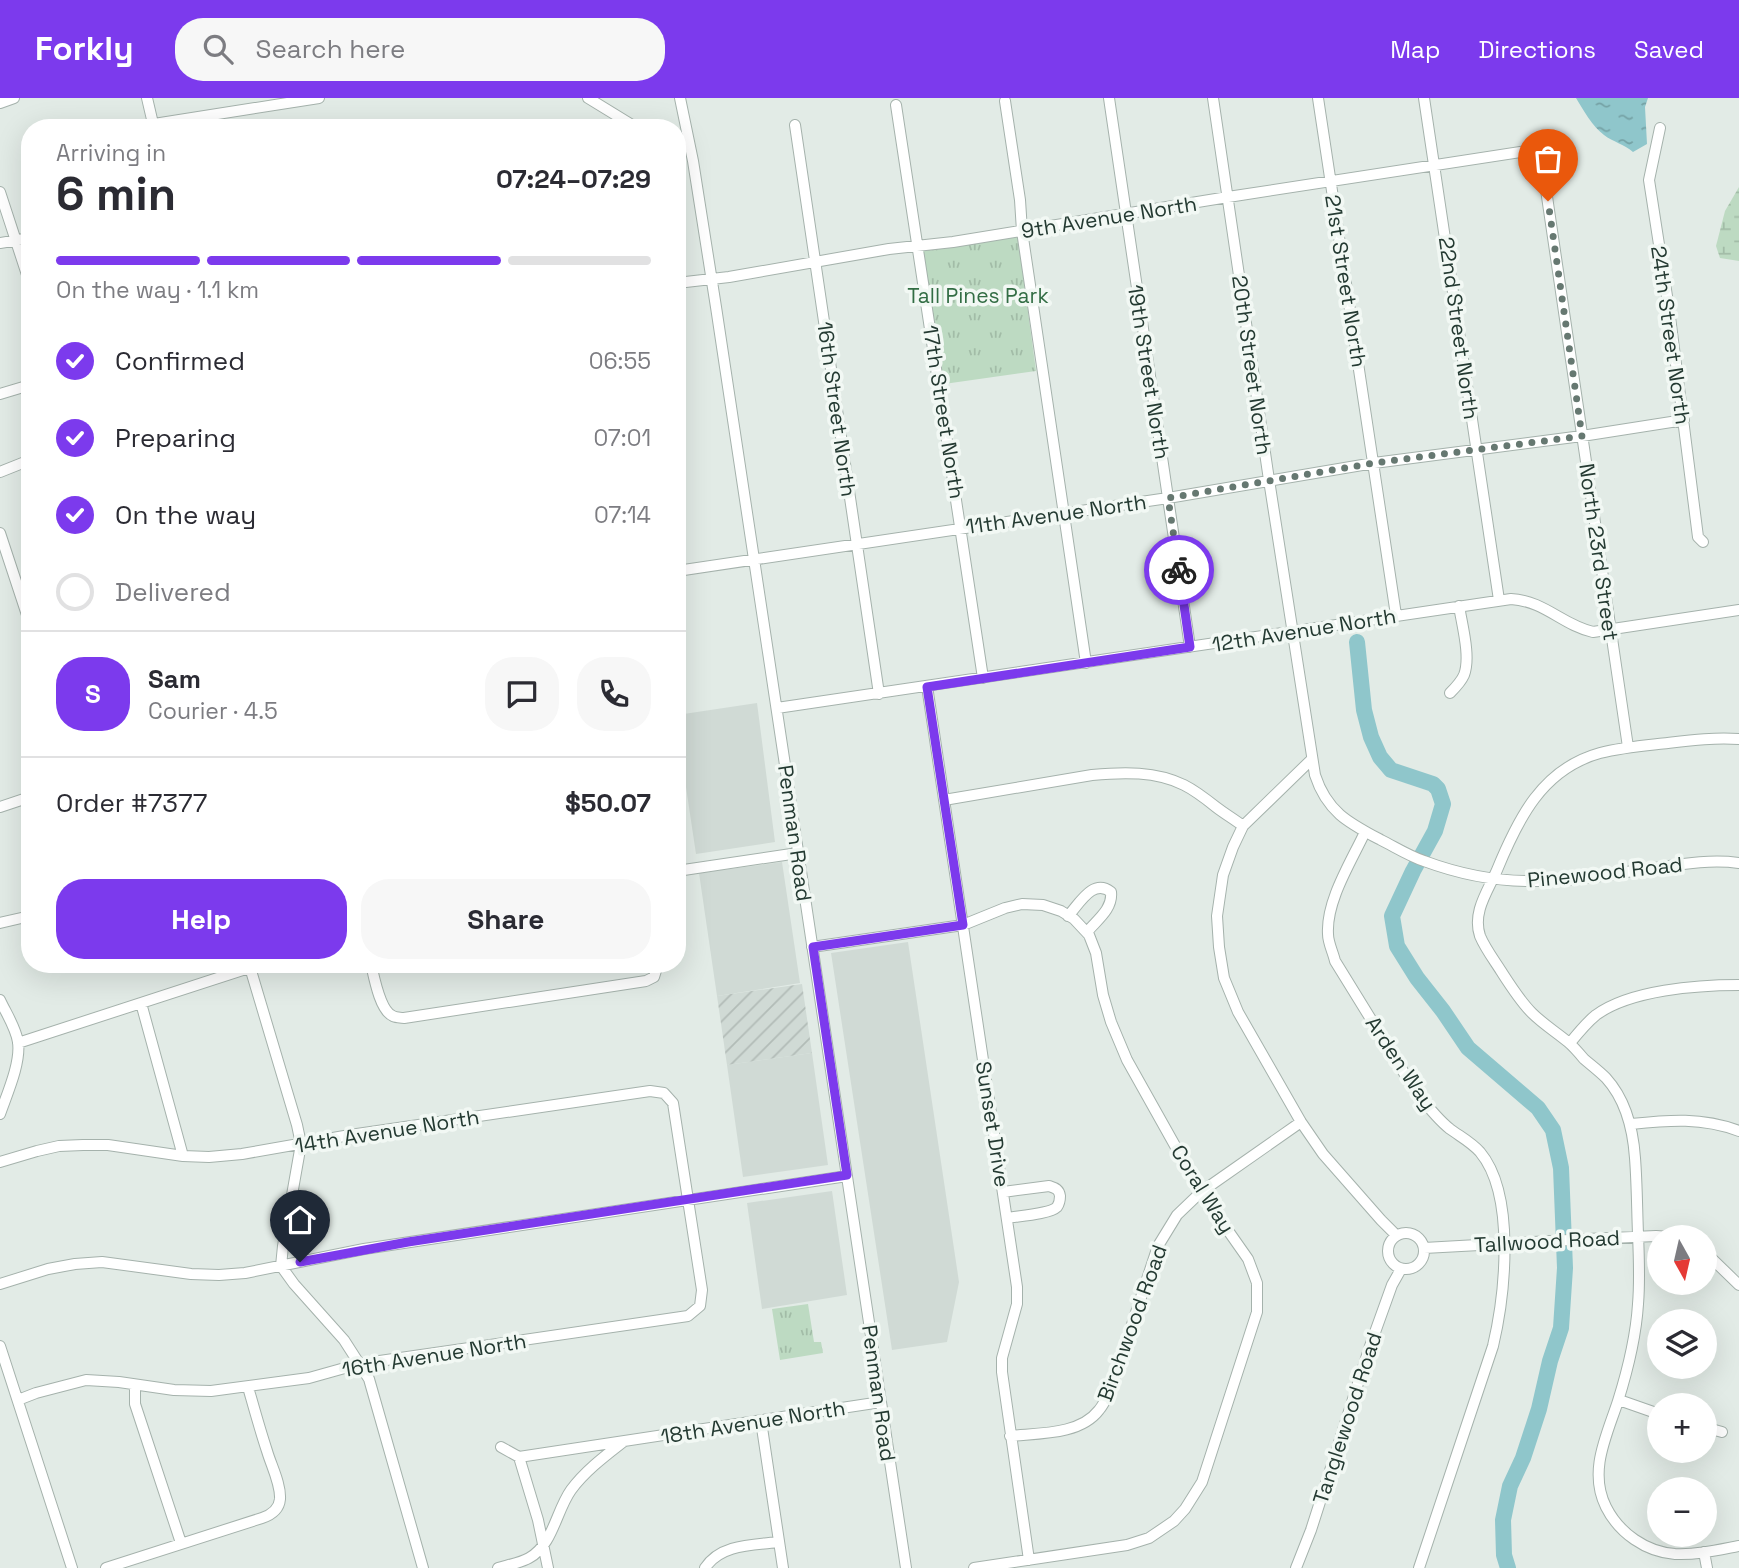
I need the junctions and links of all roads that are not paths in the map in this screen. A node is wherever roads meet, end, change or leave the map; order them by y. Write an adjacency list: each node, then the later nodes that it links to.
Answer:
1 (14, 98): 11 (street)
2 (147, 98): 13 (street)
3 (319, 98): 14 (street)
4 (588, 98): 15 (street)
5 (680, 98): 16 (street, Penman Road)
6 (1109, 98): 25 (street, 19th Street North)
7 (1213, 98): 24 (street, 20th Street North)
8 (1318, 98): 22 (street, 21st Street North)
9 (1424, 98): 21 (street, 22nd Street North)
10 (1005, 101): 26 (street)
11 (0, 103)
12 (896, 106): 30 (street, 17th Street North)
13 (152, 119)
14 (195, 119)
15 (622, 119)
16 (681, 119)
17 (795, 125): 32 (street, 16th Street North)
18 (1660, 128): 37 (street, 24th Street North)
19 (686, 148): 33 (street, Penman Road)
20 (1540, 149): 21 (street, 9th Avenue North); 38 (street, North 23rd Street)
21 (1434, 166): 22 (street, 9th Avenue North); 39 (street, 22nd Street North)
22 (1331, 181): 24 (street, 9th Avenue North); 40 (street, 21st Street North)
23 (0, 192): 28 (street)
24 (1228, 197): 25 (street, 9th Avenue North); 43 (street, 20th Street North)
25 (1125, 214): 26 (street, 9th Avenue North); 44 (street, 19th Street North)
26 (1022, 231): 30 (street, 9th Avenue North); 45 (street)
27 (21, 239): 28 (street)
28 (16, 240): 29 (street); 31 (street)
29 (0, 243)
30 (918, 246): 32 (street, 9th Avenue North); 46 (street, 17th Street North)
31 (21, 256)
32 (816, 262): 33 (street, 9th Avenue North); 49 (street, 16th Street North)
33 (712, 278): 34 (street, 9th Avenue North); 50 (street, Penman Road)
34 (686, 282)
35 (21, 388): 36 (street)
36 (0, 394)
37 (1684, 420): 38 (street, 11th Avenue North); 48 (street, 24th Street North)
38 (1582, 436): 39 (street, 11th Avenue North); 57 (street, North 23rd Street)
39 (1477, 449): 40 (street, 11th Avenue North); 53 (street, 22nd Street North)
40 (1374, 463): 43 (street, 11th Avenue North); 56 (street, 21st Street North)
41 (21, 464): 42 (street)
42 (0, 472)
43 (1269, 481): 44 (street, 11th Avenue North); 58 (street, 20th Street North)
44 (1168, 498): 45 (street, 11th Avenue North); 59 (street, 19th Street North)
45 (1063, 512): 46 (street, 11th Avenue North); 60 (street)
46 (961, 528): 49 (street, 11th Avenue North); 61 (street, 17th Street North)
47 (0, 533): 52 (street)
48 (1703, 542)
49 (857, 543): 50 (street, 11th Avenue North); 64 (street, 16th Street North)
50 (754, 559): 51 (street, 11th Avenue North); 65 (street, Penman Road)
51 (686, 570)
52 (21, 597)
53 (1499, 600): 54 (street, 12th Avenue North); 57 (street, 12th Avenue North)
54 (1459, 606): 56 (street, 12th Avenue North); 63 (street)
55 (1739, 610): 57 (street, 12th Avenue North)
56 (1396, 615): 58 (street, 12th Avenue North)
57 (1610, 630): 67 (street, North 23rd Street)
58 (1293, 632): 59 (street, 12th Avenue North); 68 (street, 20th Street North)
59 (1190, 647): 60 (street, 12th Avenue North)
60 (1086, 663): 61 (street, 12th Avenue North)
61 (984, 678): 62 (street, 12th Avenue North)
62 (927, 687): 64 (street, 12th Avenue North); 70 (street, Sunset Drive)
63 (1450, 693)
64 (879, 694): 65 (street, 12th Avenue North)
65 (777, 708): 74 (street, Penman Road)
66 (1739, 739): 67 (street)
67 (1628, 747): 77 (street)
68 (1312, 759): 72 (street); 73 (street, Pinewood Road)
69 (21, 800): 71 (street)
70 (944, 800): 72 (street); 81 (street, Sunset Drive)
71 (0, 807)
72 (1243, 826): 94 (street)
73 (1365, 832): 77 (street, Pinewood Road); 108 (street, Arden Way)
74 (798, 853): 76 (street); 83 (street, Penman Road)
75 (1739, 863): 77 (street, Pinewood Road)
76 (686, 870)
77 (1494, 878): 92 (street)
78 (1069, 916): 81 (street, Coral Way); 82 (street, Coral Way); 82 (street)
79 (21, 918): 80 (street)
80 (0, 923)
81 (963, 925): 83 (street, Coral Way); 101 (street, Sunset Drive)
82 (1087, 932): 102 (street, Coral Way)
83 (813, 947): 100 (street, Penman Road)
84 (229, 973): 90 (street)
85 (252, 973): 97 (street)
86 (373, 973): 87 (street)
87 (656, 973)
88 (1739, 985): 92 (street)
89 (0, 1000): 91 (street)
90 (141, 1003): 91 (street); 98 (street)
91 (18, 1043): 93 (street)
92 (1570, 1043): 95 (street)
93 (0, 1114)
94 (1301, 1122): 102 (street, Birchwood Road); 105 (street)
95 (1631, 1124): 96 (street); 106 (street)
96 (1739, 1130)
97 (301, 1144): 98 (street, 14th Avenue North); 103 (street, 14th Avenue North); 111 (street)
98 (183, 1156): 99 (street, 14th Avenue North)
99 (0, 1162)
100 (847, 1175): 103 (street); 121 (street, Penman Road)
101 (1003, 1192): 104 (street, Sunset Drive); 104 (street)
102 (1201, 1192): 126 (street, Birchwood Road); 135 (street, Coral Way)
103 (688, 1199): 111 (street); 116 (street, 16th Avenue North)
104 (1007, 1218): 126 (street, Sunset Drive)
105 (1396, 1236): 109 (street); 112 (street)
106 (1638, 1237): 107 (street, Tallwood Road); 108 (street, Tallwood Road); 120 (street)
107 (1647, 1237)
108 (1504, 1243): 109 (street, Tallwood Road); 146 (street, Arden Way)
109 (1424, 1248): 112 (street)
110 (1717, 1264): 114 (street)
111 (281, 1266): 113 (street); 116 (street)
112 (1401, 1269): 145 (street, Tanglewood Road)
113 (0, 1284)
114 (1739, 1285)
115 (0, 1346): 119 (street)
116 (359, 1364): 118 (street, 16th Avenue North); 138 (street)
117 (135, 1385): 118 (street, 16th Avenue North); 119 (street, 16th Avenue North); 131 (street)
118 (248, 1387): 131 (street)
119 (18, 1399): 136 (street)
120 (1619, 1400): 122 (street); 134 (street)
121 (881, 1402): 123 (street, 18th Avenue North); 143 (street, Penman Road)
122 (1647, 1410)
123 (761, 1421): 127 (street, 18th Avenue North); 130 (street)
124 (1717, 1431): 125 (street)
125 (1722, 1432)
126 (1010, 1436): 135 (street, Sunset Drive)
127 (625, 1441): 129 (street, 18th Avenue North); 132 (street, 18th Avenue North)
128 (501, 1447): 129 (street)
129 (519, 1457): 132 (street)
130 (779, 1542): 141 (street); 142 (street)
131 (181, 1543): 137 (street)
132 (544, 1545): 139 (street); 140 (street)
133 (1739, 1546): 134 (street)
134 (1704, 1552): 147 (street)
135 (1029, 1560): 144 (street, Coral Way)
136 (72, 1568)
137 (106, 1568)
138 (423, 1568)
139 (498, 1568)
140 (548, 1568)
141 (705, 1568)
142 (783, 1568)
143 (906, 1568)
144 (974, 1568)
145 (1296, 1568)
146 (1419, 1568)
147 (1707, 1568)

